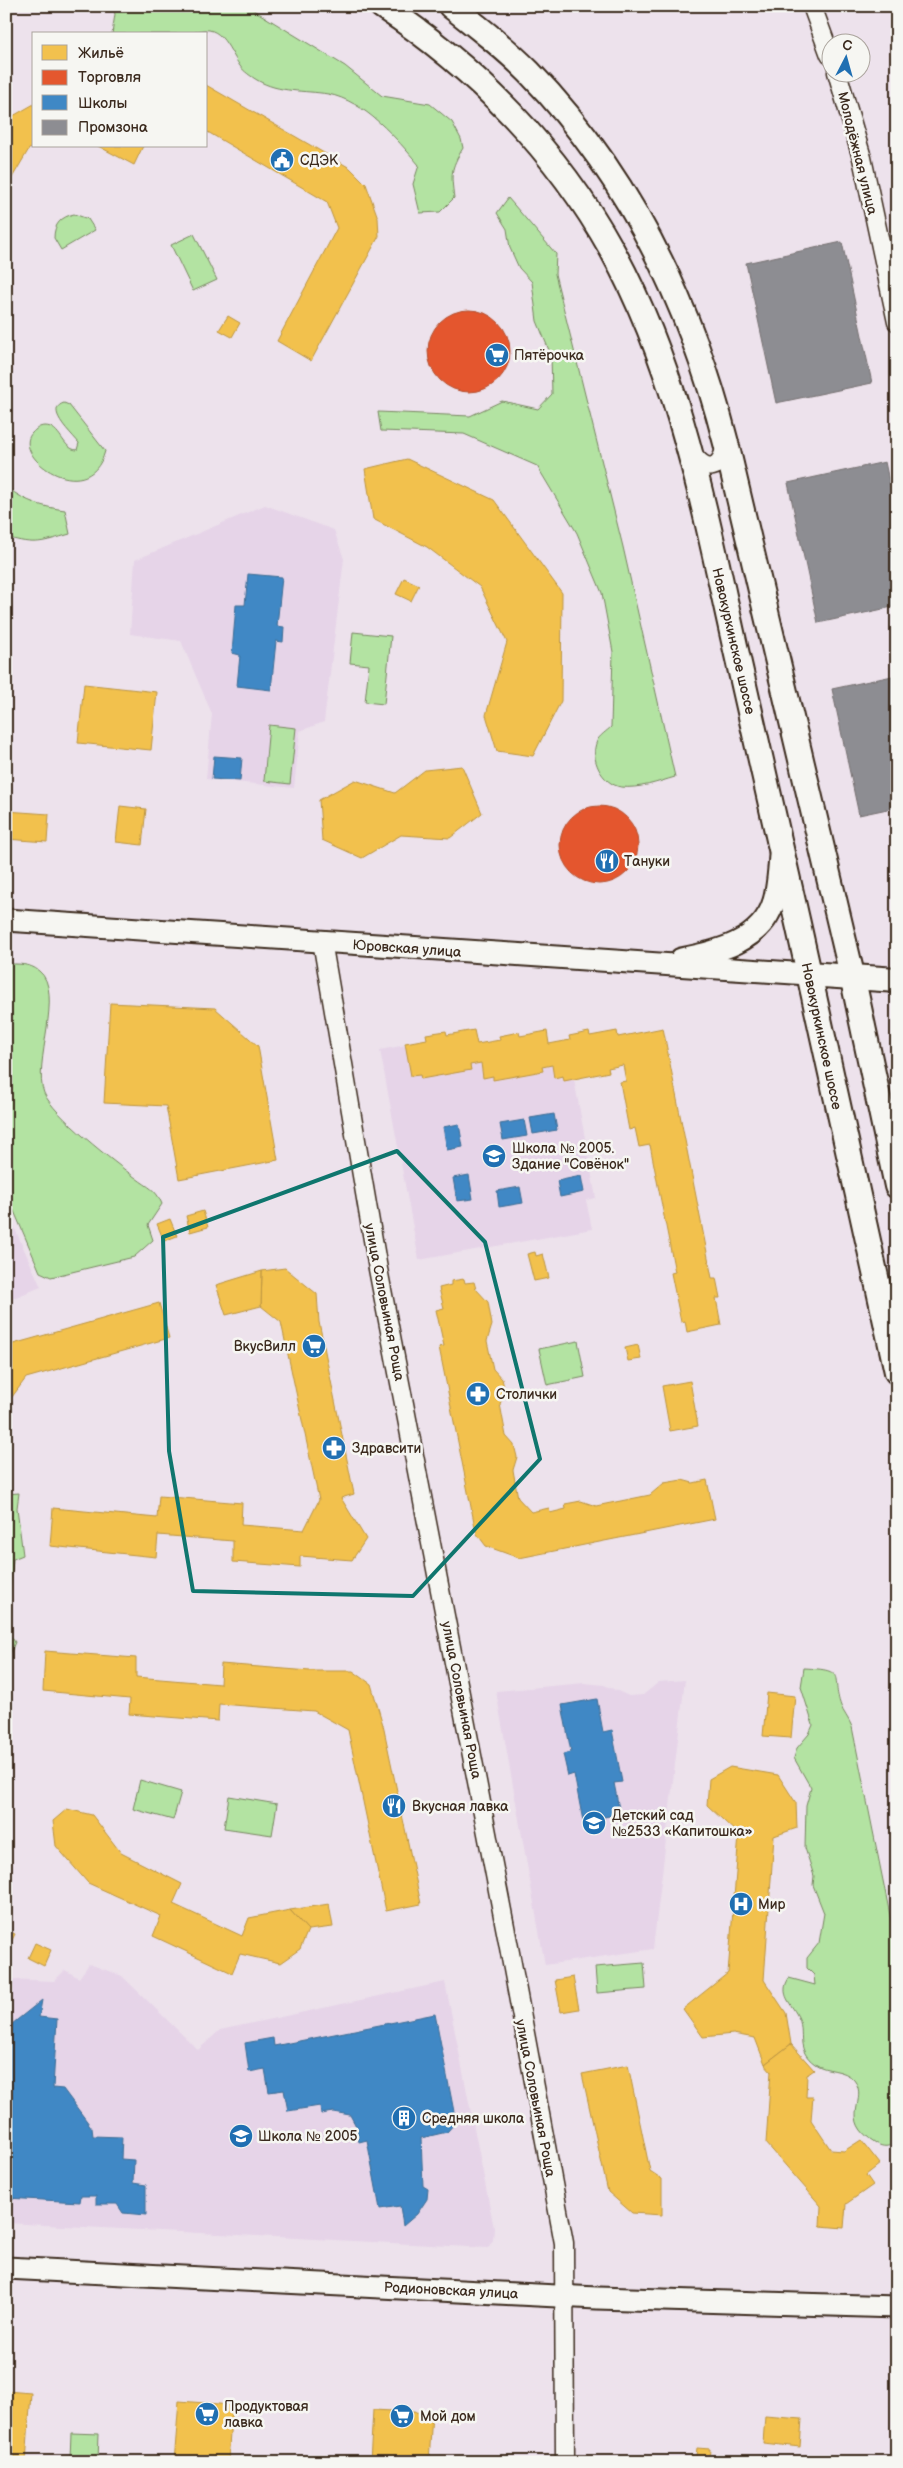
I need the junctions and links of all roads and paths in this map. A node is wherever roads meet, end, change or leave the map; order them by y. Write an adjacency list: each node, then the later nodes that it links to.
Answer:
1 (382, 6): 8 (main road, Новокуркинское шоссе)
2 (451, 6): 7 (main road)
3 (812, 6): 4 (street)
4 (822, 32)
5 (840, 82): 6 (street, Молодёжная улица)
6 (897, 322)
7 (726, 443): 8 (street); 14 (main road)
8 (690, 451): 9 (main road, Новокуркинское шоссе)
9 (781, 848): 12 (street); 13 (main road, Новокуркинское шоссе)
10 (6, 920): 11 (street, Юровская улица)
11 (322, 941): 12 (street, Юровская улица); 19 (street, улица Соловьиная Роща)
12 (654, 964): 13 (street, Юровская улица)
13 (808, 974): 14 (main road); 17 (main road, Новокуркинское шоссе)
14 (852, 975): 15 (main road); 16 (main road)
15 (897, 980)
16 (897, 1186)
17 (897, 1372)
18 (6, 2268): 19 (street, Родионовская улица)
19 (564, 2296): 20 (street, Родионовская улица); 21 (street, улица Соловьиная Роща)
20 (897, 2307)
21 (565, 2462)

